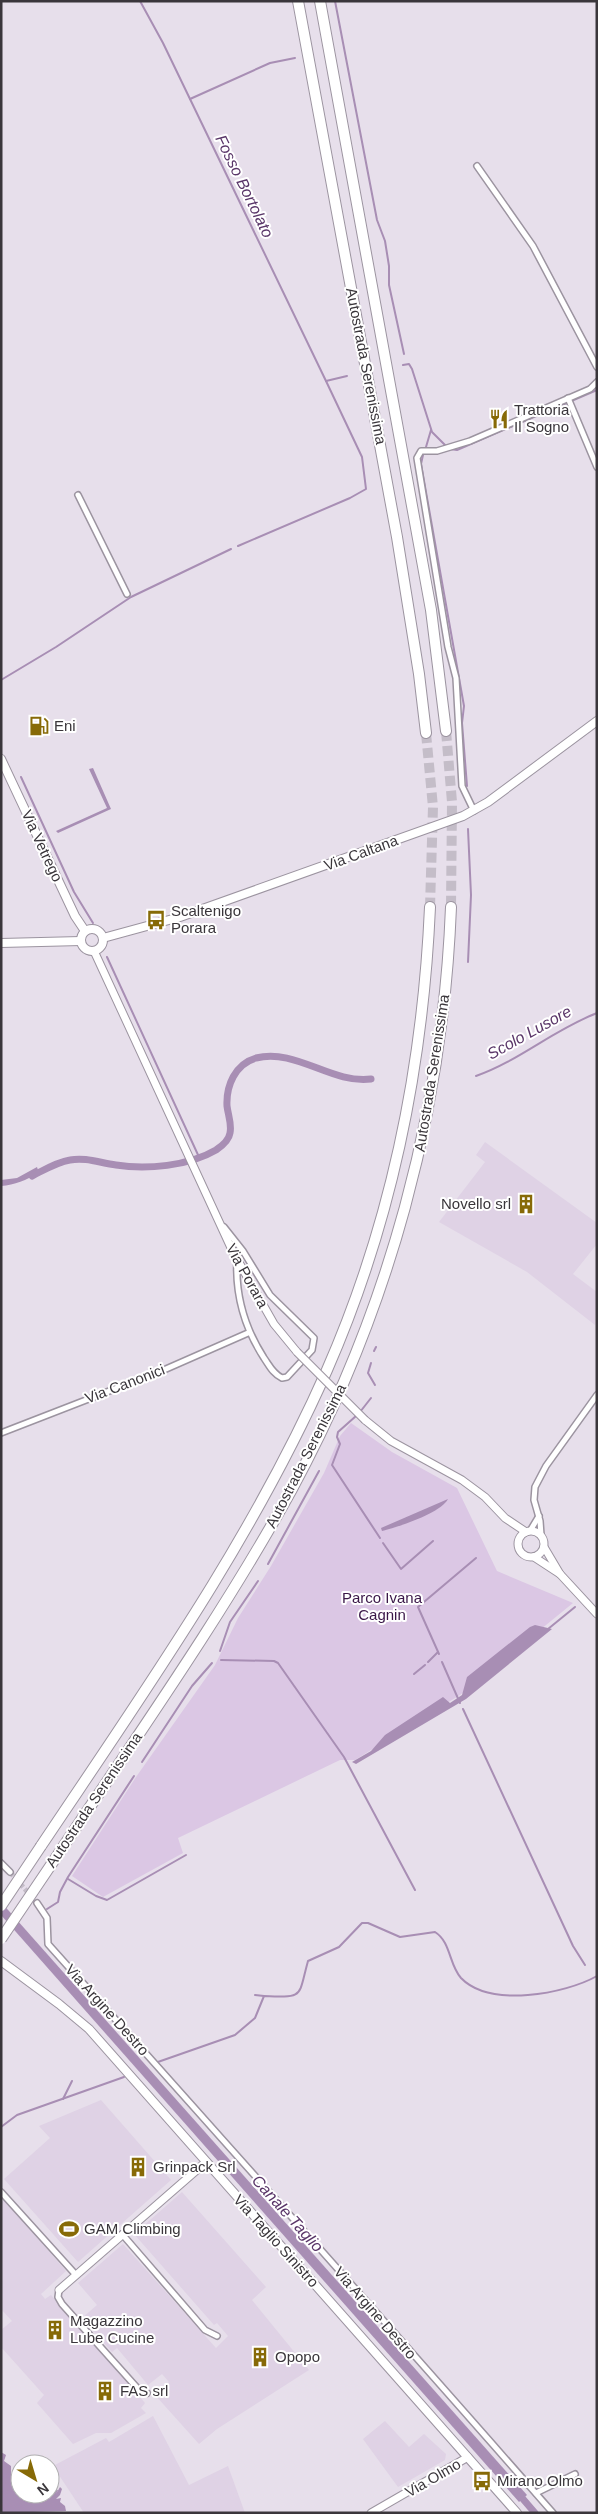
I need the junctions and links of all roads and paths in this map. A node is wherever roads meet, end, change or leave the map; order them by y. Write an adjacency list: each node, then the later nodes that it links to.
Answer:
1 (298, 1): 12 (highway, Autostrada Serenissima)
2 (320, 1): 11 (highway, Autostrada Serenissima)
3 (477, 166): 4 (street)
4 (597, 366)
5 (597, 382): 6 (street)
6 (569, 401): 7 (street); 14 (street)
7 (597, 467)
8 (78, 495): 9 (street)
9 (127, 594)
10 (597, 721): 14 (main road, Via Caltana)
11 (446, 731)
12 (426, 732)
13 (1, 759): 17 (main road, Via Vetrego)
14 (474, 811): 18 (main road, Via Caltana)
15 (430, 906): 39 (highway, Autostrada Serenissima, bridge)
16 (451, 907): 40 (highway, Autostrada Serenissima, bridge)
17 (85, 932): 18 (main road); 19 (main road)
18 (103, 938): 21 (main road)
19 (81, 941): 20 (main road); 21 (main road)
20 (1, 943)
21 (94, 951): 22 (street, Via Porara)
22 (217, 1217): 23 (street, Via Porara); 24 (street)
23 (237, 1259): 24 (street); 28 (street, Via Porara, bridge)
24 (248, 1333): 26 (street, Via Canonici)
25 (597, 1395): 27 (street)
26 (1, 1433)
27 (539, 1516): 29 (street); 30 (street)
28 (505, 1518): 29 (street, Via Porara); 31 (street, Via Porara)
29 (528, 1531): 30 (street, Via Porara); 31 (street)
30 (541, 1536): 32 (street, Via Porara)
31 (518, 1540): 33 (street, Via Porara)
32 (544, 1547): 33 (street); 34 (street, Via Porara)
33 (534, 1557): 34 (street, Via Porara)
34 (560, 1574): 35 (street, Via Porara)
35 (597, 1614)
36 (1, 1863): 37 (street)
37 (10, 1872)
38 (38, 1903): 51 (street, Via Argine Destro)
39 (1, 1906)
40 (1, 1939)
41 (1, 1962): 42 (main road, Via Taglio Sinistro)
42 (206, 2162): 44 (street); 49 (main road, Via Taglio Sinistro)
43 (1, 2192): 45 (street)
44 (122, 2234): 45 (street); 47 (street)
45 (76, 2275): 46 (street)
46 (59, 2290): 48 (street)
47 (217, 2336)
48 (147, 2393)
49 (468, 2457): 52 (street, Via Olmo); 53 (main road, Via Taglio Sinistro)
50 (575, 2474): 51 (street)
51 (536, 2493): 54 (street, Via Argine Destro)
52 (371, 2513)
53 (517, 2513)
54 (553, 2513)

